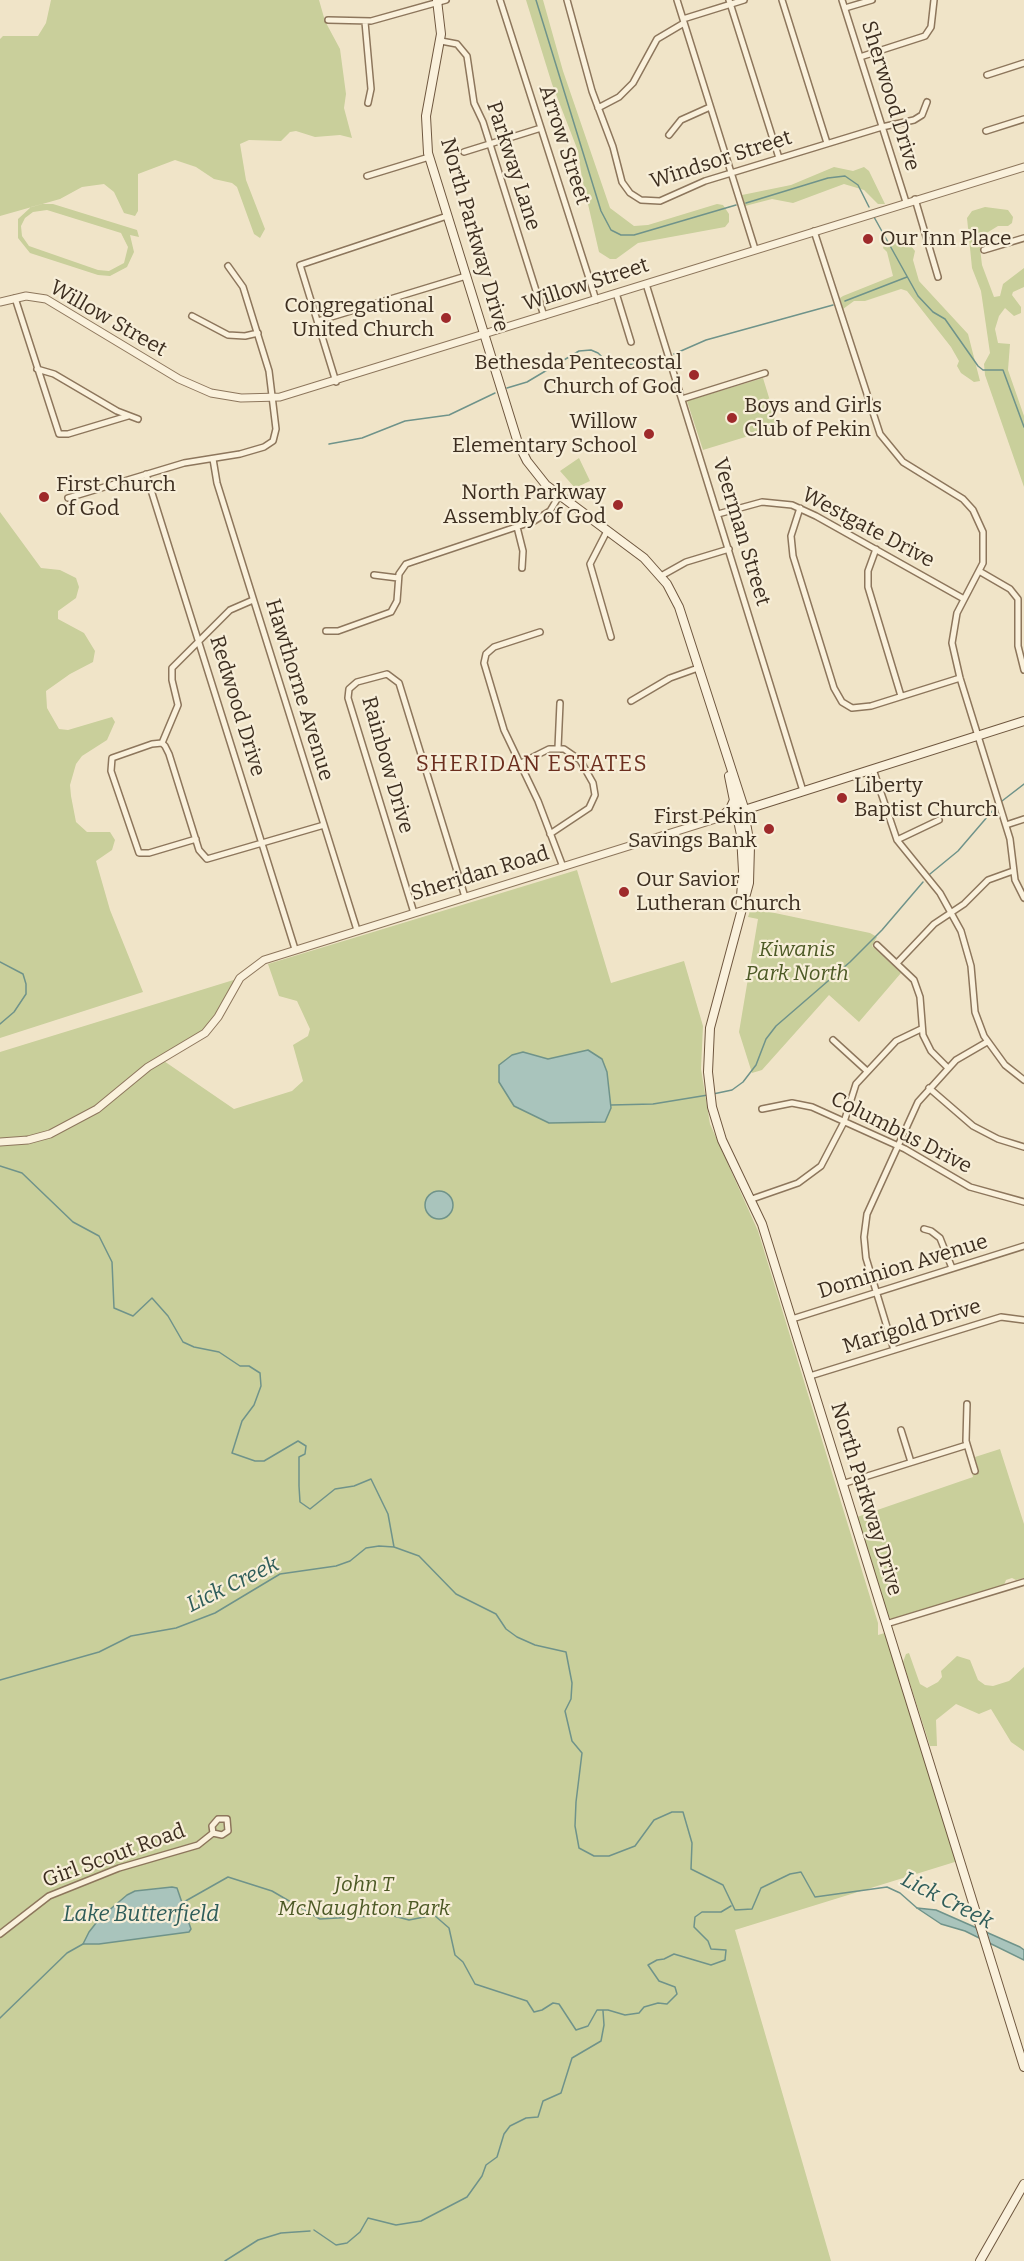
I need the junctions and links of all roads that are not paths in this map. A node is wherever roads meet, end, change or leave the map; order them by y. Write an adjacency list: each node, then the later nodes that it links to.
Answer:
1 (501, 0): 25 (street, Arrow Street)
2 (567, 0): 22 (street, Windsor Street)
3 (676, 0): 13 (street)
4 (744, 0): 10 (street)
5 (782, 0): 28 (street)
6 (842, 0): 11 (street, Sherwood Drive)
7 (872, 0): 11 (street)
8 (934, 0): 16 (street)
9 (440, 1): 14 (street); 15 (main road, North Parkway Drive)
10 (730, 2): 13 (street); 32 (street)
11 (845, 8): 16 (street, Sherwood Drive)
12 (328, 20): 14 (street)
13 (683, 21): 21 (street); 22 (street)
14 (365, 22): 20 (street)
15 (441, 41): 29 (street, Parkway Lane); 31 (main road, North Parkway Drive)
16 (861, 57): 24 (street, Sherwood Drive)
17 (1024, 63): 18 (street)
18 (987, 75)
19 (927, 102): 24 (street, Windsor Street)
20 (368, 104)
21 (711, 107): 27 (street); 34 (street)
22 (598, 108): 34 (street, Windsor Street)
23 (1024, 119): 26 (street)
24 (882, 127): 28 (street, Windsor Street); 37 (street, Sherwood Drive)
25 (541, 128): 29 (street); 49 (street, Arrow Street)
26 (986, 131)
27 (669, 135)
28 (827, 143): 32 (street, Windsor Street)
29 (490, 144): 30 (street); 52 (street, Parkway Lane)
30 (464, 152)
31 (429, 158): 35 (street); 38 (main road, North Parkway Drive)
32 (779, 158): 34 (street, Windsor Street)
33 (1024, 167): 36 (street, Willow Street)
34 (731, 173): 41 (street)
35 (367, 176)
36 (915, 199): 37 (street, Willow Street); 45 (street)
37 (906, 202): 39 (street, Willow Street)
38 (447, 216): 44 (main road, North Parkway Drive); 53 (street)
39 (814, 231): 41 (street, Willow Street); 75 (street)
40 (1024, 238): 42 (street)
41 (755, 249): 46 (street, Willow Street)
42 (984, 250)
43 (228, 266): 54 (street)
44 (466, 276): 53 (street); 55 (main road, North Parkway Drive)
45 (938, 277)
46 (646, 284): 47 (street, Willow Street); 61 (street, Veerman Street)
47 (616, 293): 49 (street, Willow Street); 56 (street)
48 (15, 298): 50 (street, Willow Street); 57 (street); 60 (street, Willow Street)
49 (596, 300): 52 (street, Willow Street)
50 (0, 302)
51 (192, 316): 54 (street)
52 (544, 316): 55 (street, Willow Street)
53 (318, 321): 59 (street)
54 (258, 333): 60 (street)
55 (484, 335): 59 (street, Willow Street); 66 (main road, North Parkway Drive)
56 (631, 342)
57 (37, 369): 62 (street); 62 (street)
58 (765, 373): 61 (street)
59 (336, 381): 60 (street, Willow Street)
60 (273, 398): 64 (street)
61 (682, 399): 69 (street, Veerman Street)
62 (128, 416): 63 (street)
63 (138, 419)
64 (213, 459): 65 (street); 80 (street, Hawthorne Avenue)
65 (146, 474): 67 (street); 84 (street, Redwood Drive)
66 (559, 496): 70 (street); 71 (main road, North Parkway Drive)
67 (69, 498)
68 (800, 508): 69 (street, Westgate Drive); 73 (street, Westgate Drive); 88 (street)
69 (718, 514): 72 (street, Veerman Street)
70 (517, 527): 74 (street); 78 (street)
71 (607, 531): 77 (main road, North Parkway Drive); 83 (street)
72 (729, 549): 77 (street); 97 (street, Veerman Street)
73 (876, 549): 79 (street, Westgate Drive); 88 (street)
74 (522, 568)
75 (980, 572): 79 (street); 86 (street)
76 (374, 575): 78 (street)
77 (662, 576): 85 (main road, North Parkway Drive)
78 (398, 578): 81 (street)
79 (964, 599): 87 (street)
80 (254, 600): 84 (street); 104 (street, Hawthorne Avenue)
81 (326, 631)
82 (540, 632): 95 (street)
83 (611, 637)
84 (199, 641): 93 (street); 110 (street, Redwood Drive)
85 (698, 668): 89 (street); 98 (main road, North Parkway Drive)
86 (1024, 670)
87 (960, 678): 88 (street); 92 (street)
88 (901, 696)
89 (631, 701)
90 (560, 703): 94 (street)
91 (1024, 722): 92 (main road, Sheridan Road)
92 (978, 736): 96 (main road, Sheridan Road); 105 (street)
93 (162, 743): 108 (street); 108 (street)
94 (558, 748): 95 (street); 107 (street)
95 (519, 764): 107 (street)
96 (873, 769): 97 (main road, Sheridan Road); 109 (street)
97 (803, 791): 99 (main road, Sheridan Road)
98 (737, 796): 99 (main road); 100 (main road, North Parkway Drive); 101 (main road)
99 (760, 805): 100 (main road, Sheridan Road); 106 (main road)
100 (741, 811): 101 (street, Sheridan Road); 106 (main road, North Parkway Drive)
101 (721, 817): 106 (main road); 111 (street, Sheridan Road)
102 (1024, 819): 105 (street)
103 (939, 820): 109 (street)
104 (324, 825): 110 (street); 117 (street, Hawthorne Avenue)
105 (1006, 825): 112 (street)
106 (744, 827): 133 (main road, North Parkway Drive)
107 (550, 834): 111 (street)
108 (196, 839): 110 (street)
109 (897, 840): 115 (street)
110 (262, 844): 119 (street, Redwood Drive)
111 (563, 867): 113 (street, Sheridan Road)
112 (1013, 871): 114 (street); 115 (street)
113 (465, 897): 116 (street, Sheridan Road); 116 (street, Rainbow Drive)
114 (1024, 898)
115 (952, 912): 120 (street); 123 (street)
116 (414, 913): 117 (street, Sheridan Road)
117 (357, 930): 119 (street, Sheridan Road)
118 (877, 945): 120 (street)
119 (295, 949): 130 (street, Sheridan Road)
120 (898, 962): 121 (street)
121 (921, 1029): 124 (street); 125 (street)
122 (833, 1040): 125 (street)
123 (987, 1042): 124 (street); 126 (street)
124 (948, 1068): 127 (street)
125 (867, 1071): 129 (street)
126 (1024, 1080)
127 (929, 1088): 131 (street); 132 (street)
128 (762, 1109): 129 (street, Columbus Drive)
129 (844, 1122): 131 (street, Columbus Drive); 133 (street)
130 (0, 1142)
131 (897, 1146): 134 (street, Columbus Drive); 138 (street)
132 (1024, 1147)
133 (752, 1199): 139 (main road, North Parkway Drive)
134 (1024, 1202)
135 (924, 1229): 137 (street)
136 (1024, 1246): 137 (street, Dominion Avenue)
137 (952, 1268): 138 (street, Dominion Avenue)
138 (876, 1292): 139 (street, Dominion Avenue); 141 (street)
139 (792, 1319): 142 (main road, North Parkway Drive)
140 (1024, 1320): 141 (street, Marigold Drive)
141 (894, 1350): 142 (street, Marigold Drive)
142 (810, 1376): 148 (main road, North Parkway Drive)
143 (967, 1404): 145 (street)
144 (901, 1430): 146 (street)
145 (967, 1445): 146 (street); 147 (street)
146 (911, 1462): 148 (street)
147 (975, 1472)
148 (842, 1484): 152 (main road, North Parkway Drive)
149 (1009, 1579): 151 (street)
150 (1024, 1582): 151 (street)
151 (1011, 1586): 152 (street)
152 (886, 1624): 155 (main road, North Parkway Drive)
153 (213, 1833): 154 (street, Girl Scout Road)
154 (0, 1934)
155 (1024, 2067)
156 (1024, 2184): 157 (main road)
157 (980, 2261)

